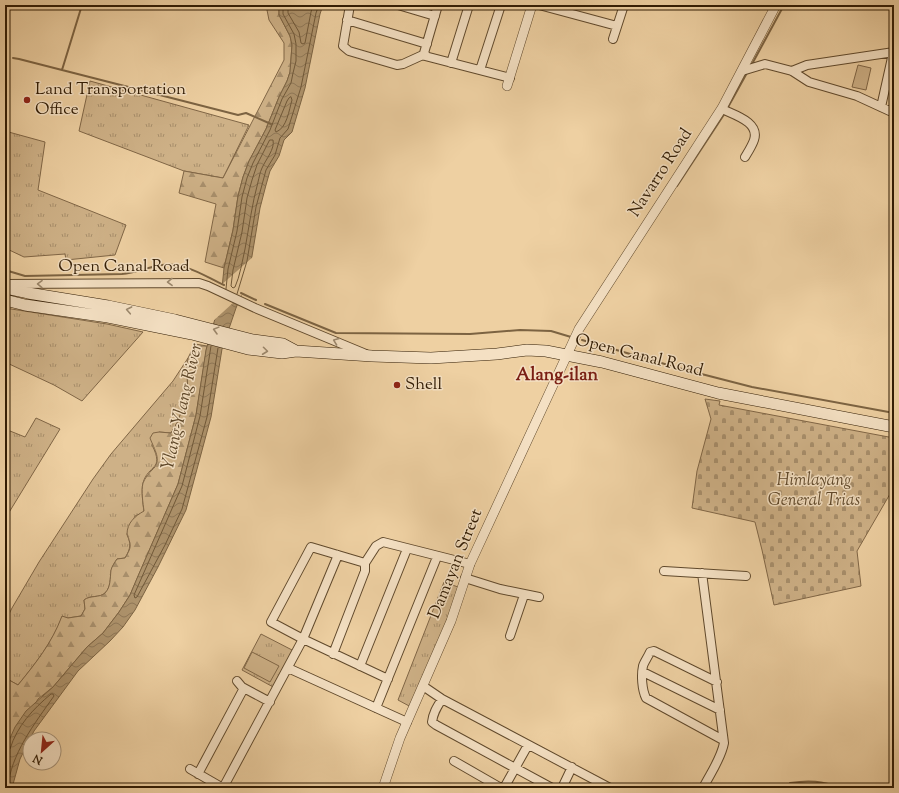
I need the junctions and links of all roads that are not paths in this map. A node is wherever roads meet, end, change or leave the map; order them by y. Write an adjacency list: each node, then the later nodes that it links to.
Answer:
1 (350, 5): 11 (street)
2 (398, 5): 10 (street)
3 (438, 5): 10 (street)
4 (469, 5): 17 (street)
5 (501, 5): 19 (street)
6 (532, 5): 21 (street)
7 (539, 5): 12 (street)
8 (624, 5): 12 (street)
9 (776, 5): 18 (street, Navarro Road)
10 (435, 16): 14 (street)
11 (347, 20): 14 (street); 16 (street)
12 (617, 26): 13 (street)
13 (613, 39)
14 (427, 44): 16 (street)
15 (893, 52): 20 (street); 22 (street)
16 (425, 54): 17 (street)
17 (451, 63): 19 (street)
18 (747, 69): 20 (street); 23 (street, Navarro Road)
19 (480, 70): 21 (street)
20 (792, 71): 22 (street)
21 (508, 82)
22 (882, 107): 24 (street)
23 (725, 110): 25 (street); 30 (street, Navarro Road)
24 (894, 113)
25 (745, 157)
26 (5, 284): 31 (street, Open Canal Road, one-way to 26)
27 (5, 288): 29 (main road, Open Canal Road, one-way to 27)
28 (5, 300): 29 (main road, Open Canal Road)
29 (193, 329): 31 (main road, Open Canal Road)
30 (567, 354): 31 (main road, Open Canal Road); 32 (main road, Open Canal Road); 37 (street, Damayan Street)
31 (372, 356)
32 (894, 427)
33 (407, 549): 35 (street); 36 (street); 47 (street)
34 (338, 555): 36 (street); 45 (street); 45 (street)
35 (437, 557): 37 (street); 50 (street)
36 (365, 563): 46 (street)
37 (470, 564): 41 (street, Damayan Street)
38 (664, 571): 39 (street)
39 (702, 573): 40 (street); 52 (street)
40 (746, 576)
41 (465, 578): 42 (street); 53 (street, Damayan Street)
42 (524, 595): 43 (street); 44 (street)
43 (539, 597)
44 (510, 636)
45 (303, 640): 46 (street); 48 (street)
46 (334, 654): 47 (street)
47 (360, 666): 50 (street)
48 (288, 668): 56 (street); 57 (street)
49 (643, 672): 52 (street); 58 (street); 60 (street)
50 (388, 679): 57 (street)
51 (237, 681): 54 (street)
52 (716, 682): 58 (street)
53 (424, 686): 55 (street); 59 (street, Damayan Street)
54 (244, 688): 56 (street); 66 (street)
55 (442, 699): 61 (street); 64 (street)
56 (270, 702): 67 (street)
57 (376, 708): 59 (street)
58 (720, 710): 60 (street)
59 (407, 722): 68 (street, Damayan Street)
60 (723, 740): 73 (street)
61 (528, 745): 63 (street); 64 (street)
62 (454, 761): 69 (street)
63 (572, 767): 71 (street); 72 (street)
64 (514, 768): 69 (street); 70 (street)
65 (190, 769): 66 (street)
66 (198, 774): 67 (street)
67 (223, 788)
68 (383, 788)
69 (502, 788)
70 (552, 788)
71 (562, 788)
72 (610, 788)
73 (703, 788)

